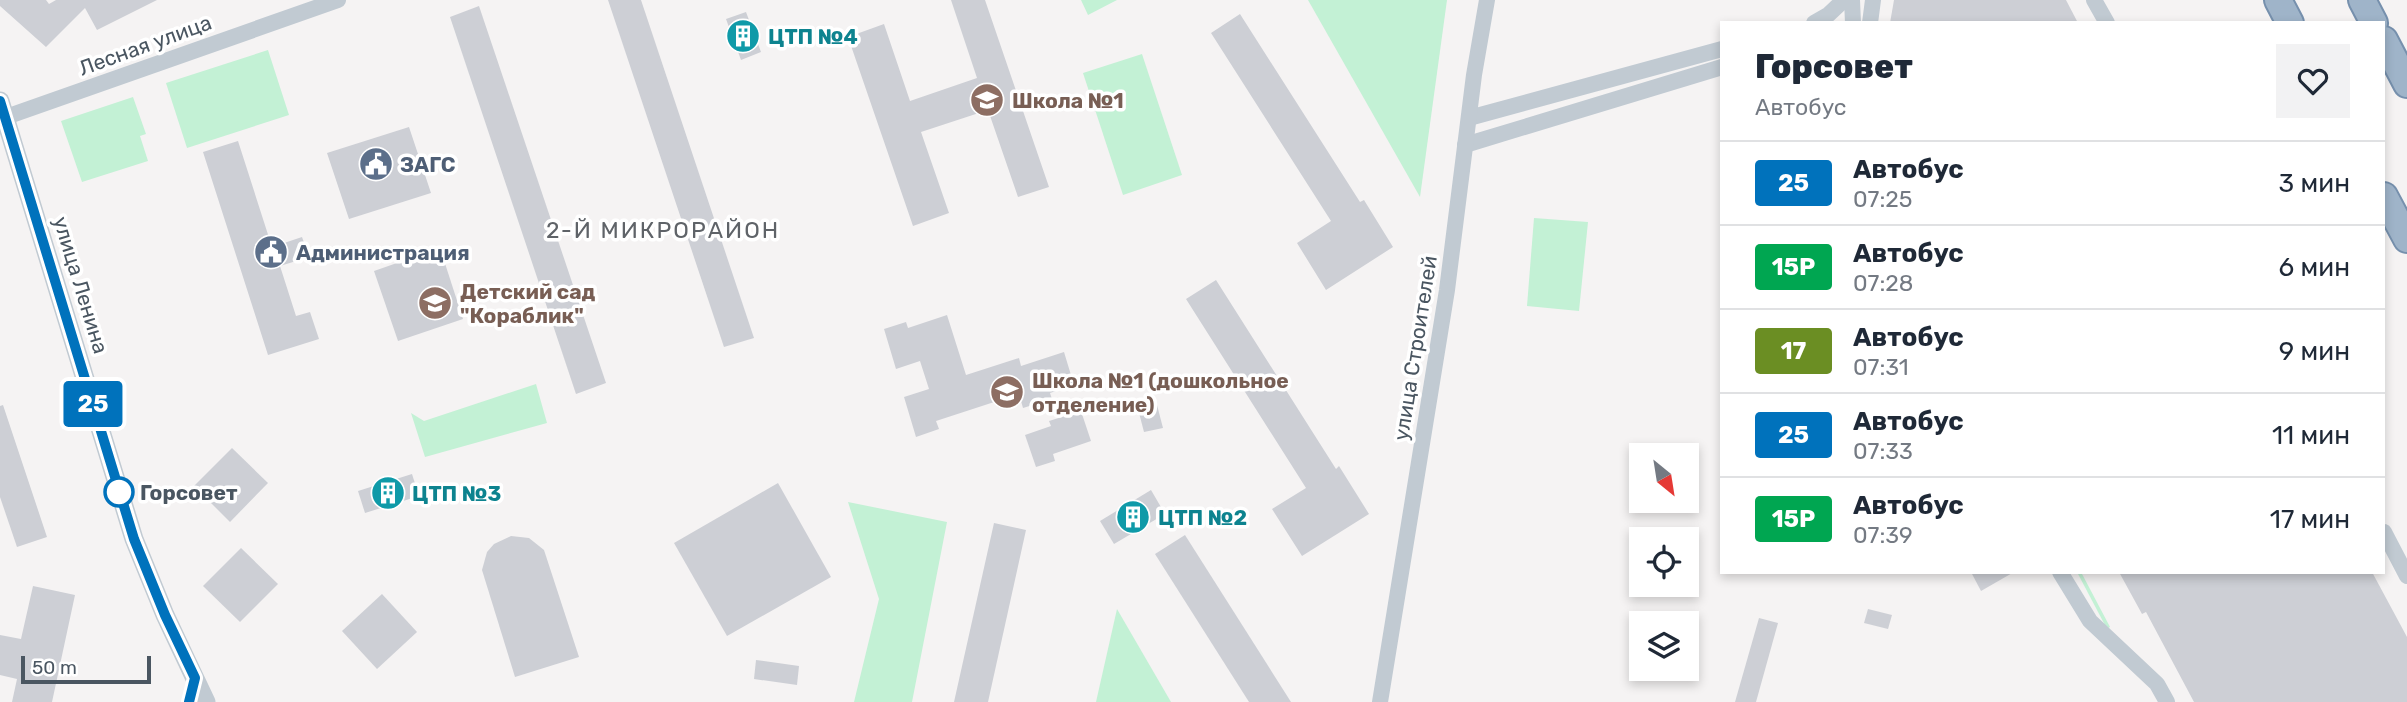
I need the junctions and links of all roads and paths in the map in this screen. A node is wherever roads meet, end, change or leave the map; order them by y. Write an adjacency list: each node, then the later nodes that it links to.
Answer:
1 (338, 0): 19 (street, Лесная улица)
2 (1487, 0): 20 (street, улица Строителей)
3 (1843, 0): 9 (street)
4 (1852, 0): 10 (street)
5 (1873, 0): 11 (street)
6 (2094, 0): 12 (street)
7 (2277, 0): 13 (highway)
8 (2362, 0): 14 (highway)
9 (1818, 21)
10 (1853, 21)
11 (1870, 21)
12 (2106, 21)
13 (2289, 21)
14 (2373, 21)
15 (2385, 42): 18 (highway)
16 (1720, 49): 20 (street)
17 (1720, 67): 21 (street)
18 (2407, 84)
19 (3, 109): 27 (street, улица Ленина)
20 (1469, 118): 21 (street, улица Строителей)
21 (1465, 145): 30 (street, улица Строителей)
22 (2385, 198): 23 (highway)
23 (2407, 239)
24 (2385, 534): 26 (street)
25 (2061, 574): 31 (street)
26 (2407, 576)
27 (195, 678): 28 (street); 29 (street, улица Ленина)
28 (188, 702)
29 (206, 702)
30 (1380, 702)
31 (2166, 702)

